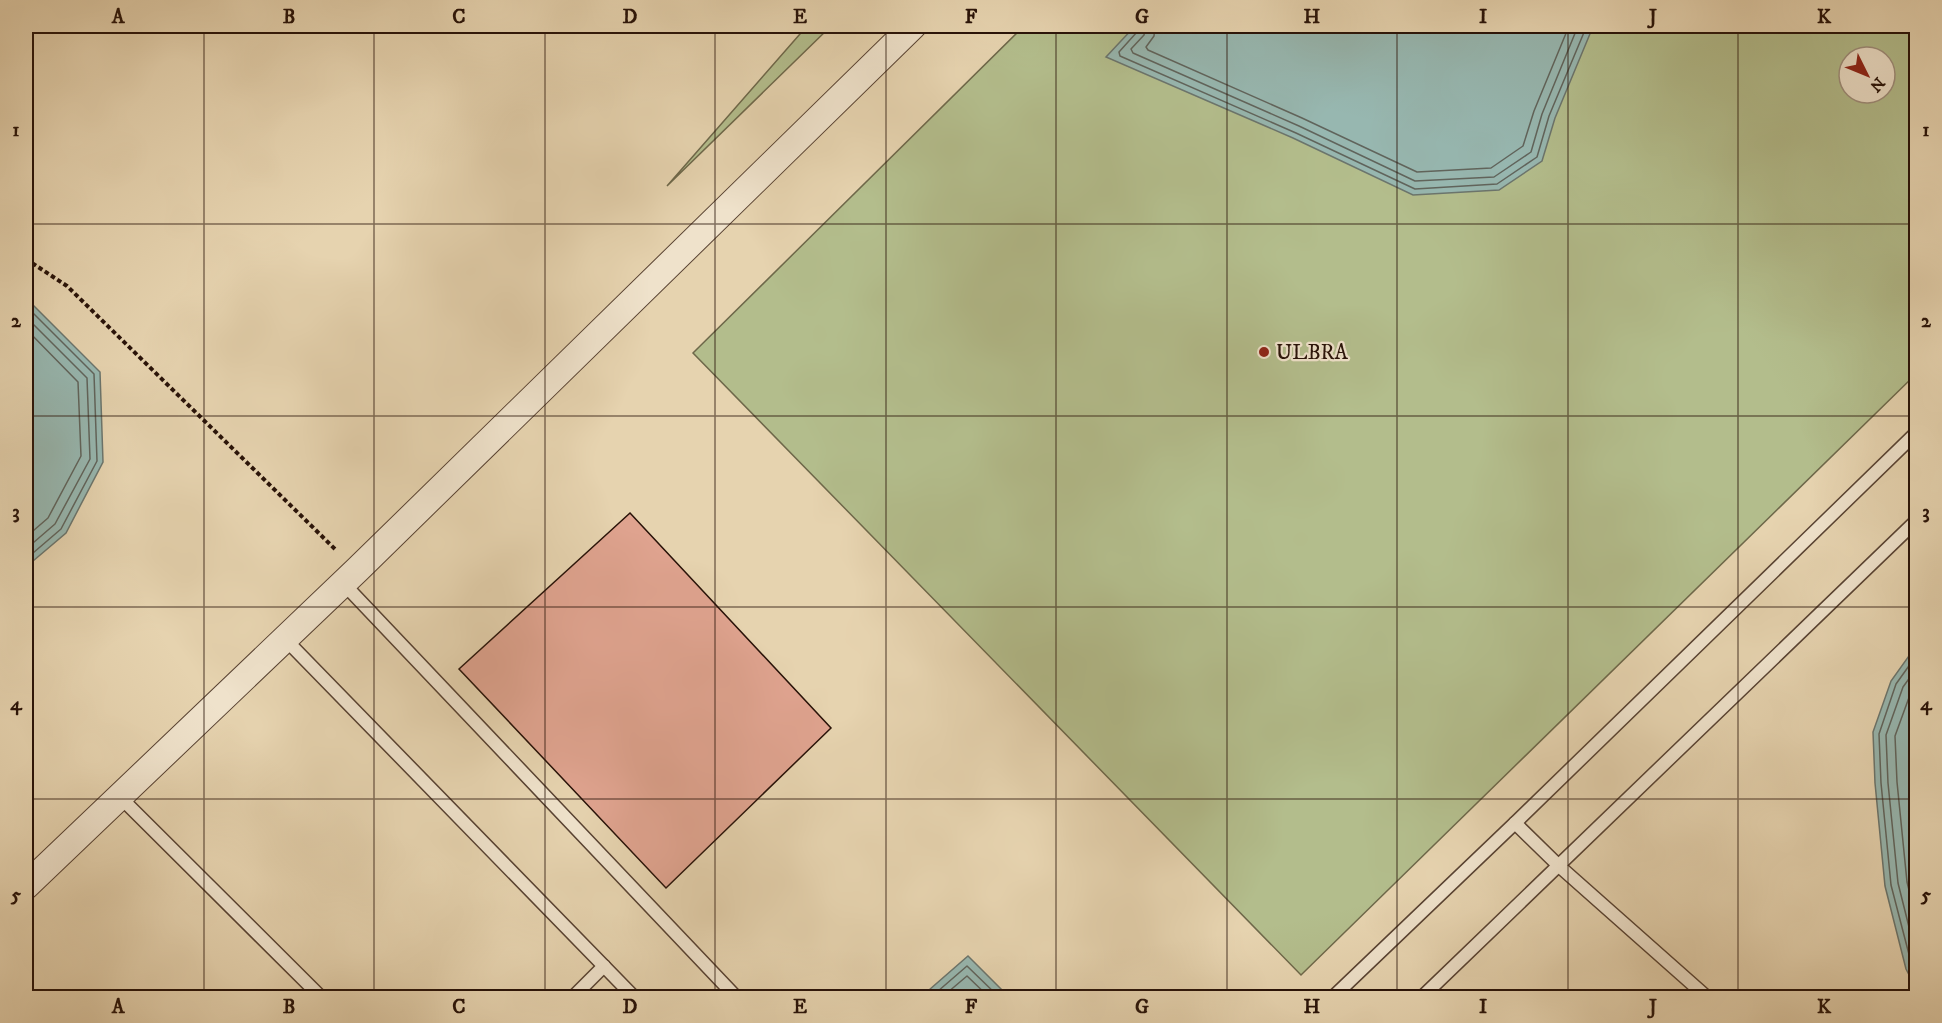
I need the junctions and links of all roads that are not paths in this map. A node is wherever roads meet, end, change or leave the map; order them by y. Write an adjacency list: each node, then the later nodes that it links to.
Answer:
1 (913, 26): 4 (street)
2 (1917, 433): 7 (lane)
3 (1917, 521): 8 (lane)
4 (350, 577): 5 (street); 14 (lane)
5 (285, 639): 6 (street); 10 (lane)
6 (120, 797): 9 (street); 11 (lane)
7 (1515, 824): 8 (lane); 15 (lane)
8 (1559, 866): 16 (lane); 17 (lane)
9 (26, 886)
10 (604, 966): 12 (lane); 13 (lane)
11 (322, 998)
12 (572, 998)
13 (634, 998)
14 (737, 998)
15 (1332, 998)
16 (1421, 998)
17 (1708, 998)

